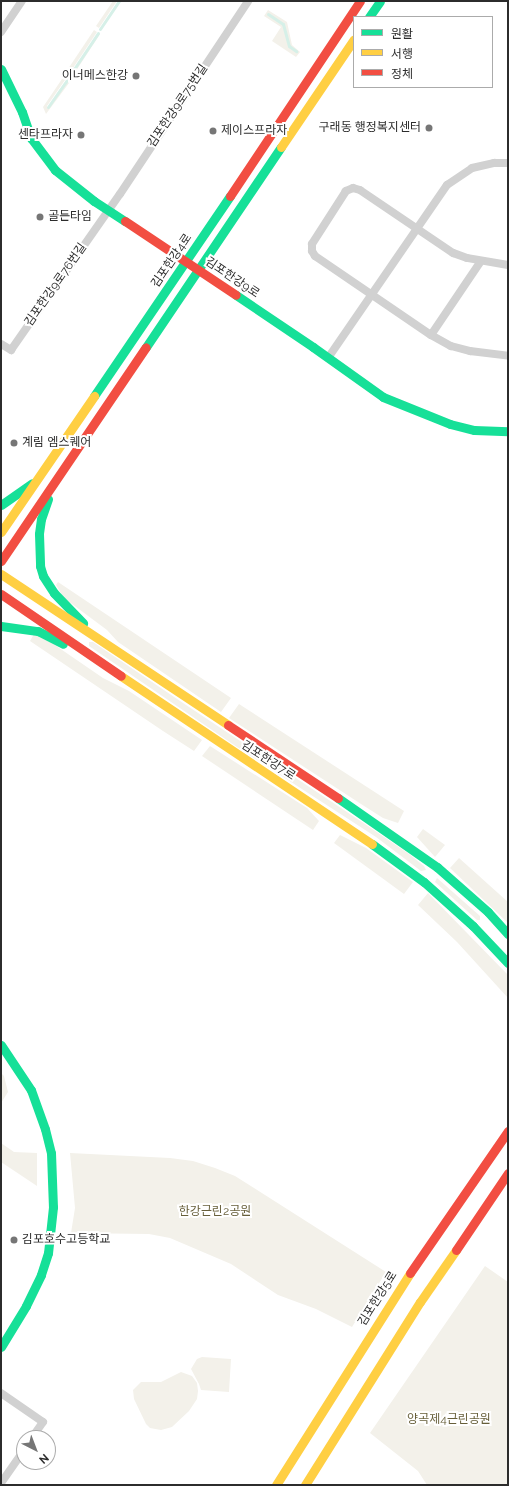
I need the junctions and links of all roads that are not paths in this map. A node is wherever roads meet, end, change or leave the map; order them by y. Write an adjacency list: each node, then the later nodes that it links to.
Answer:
1 (22, 1): 6 (street)
2 (248, 1): 10 (street, 김포한강9로75번길)
3 (360, 1): 13 (street, 김포한강4로)
4 (380, 1): 5 (street)
5 (370, 16)
6 (1, 32)
7 (353, 40): 15 (street)
8 (1, 69): 10 (street, 김포한강9로)
9 (508, 163): 11 (street)
10 (108, 210): 13 (street, 김포한강9로); 18 (street, 김포한강9로76번길)
11 (416, 228): 12 (street); 16 (street); 16 (street)
12 (481, 261): 14 (street); 17 (street)
13 (186, 262): 15 (street, 김포한강9로); 22 (street, 김포한강4로)
14 (508, 265)
15 (199, 270): 20 (street, 김포한강9로); 23 (street)
16 (373, 294): 17 (street); 20 (street)
17 (431, 335): 19 (street)
18 (1, 344)
19 (508, 356)
20 (328, 358): 21 (street, 김포한강9로)
21 (508, 431)
22 (41, 476): 24 (street); 25 (street, 김포한강4로)
23 (56, 480): 26 (street); 30 (street)
24 (1, 505)
25 (1, 532)
26 (1, 561)
27 (1, 574): 30 (street, 김포한강7로)
28 (1, 594): 31 (street, 김포한강7로)
29 (1, 626): 31 (street)
30 (101, 641): 32 (street, 김포한강7로)
31 (114, 671): 33 (street, 김포한강7로)
32 (508, 934)
33 (508, 963)
34 (1, 1045): 37 (street)
35 (508, 1131): 42 (street, 김포한강5로)
36 (508, 1173): 43 (street)
37 (1, 1347)
38 (1, 1393): 39 (street)
39 (38, 1430)
40 (16, 1461): 41 (street)
41 (1, 1483)
42 (276, 1485)
43 (305, 1485)

